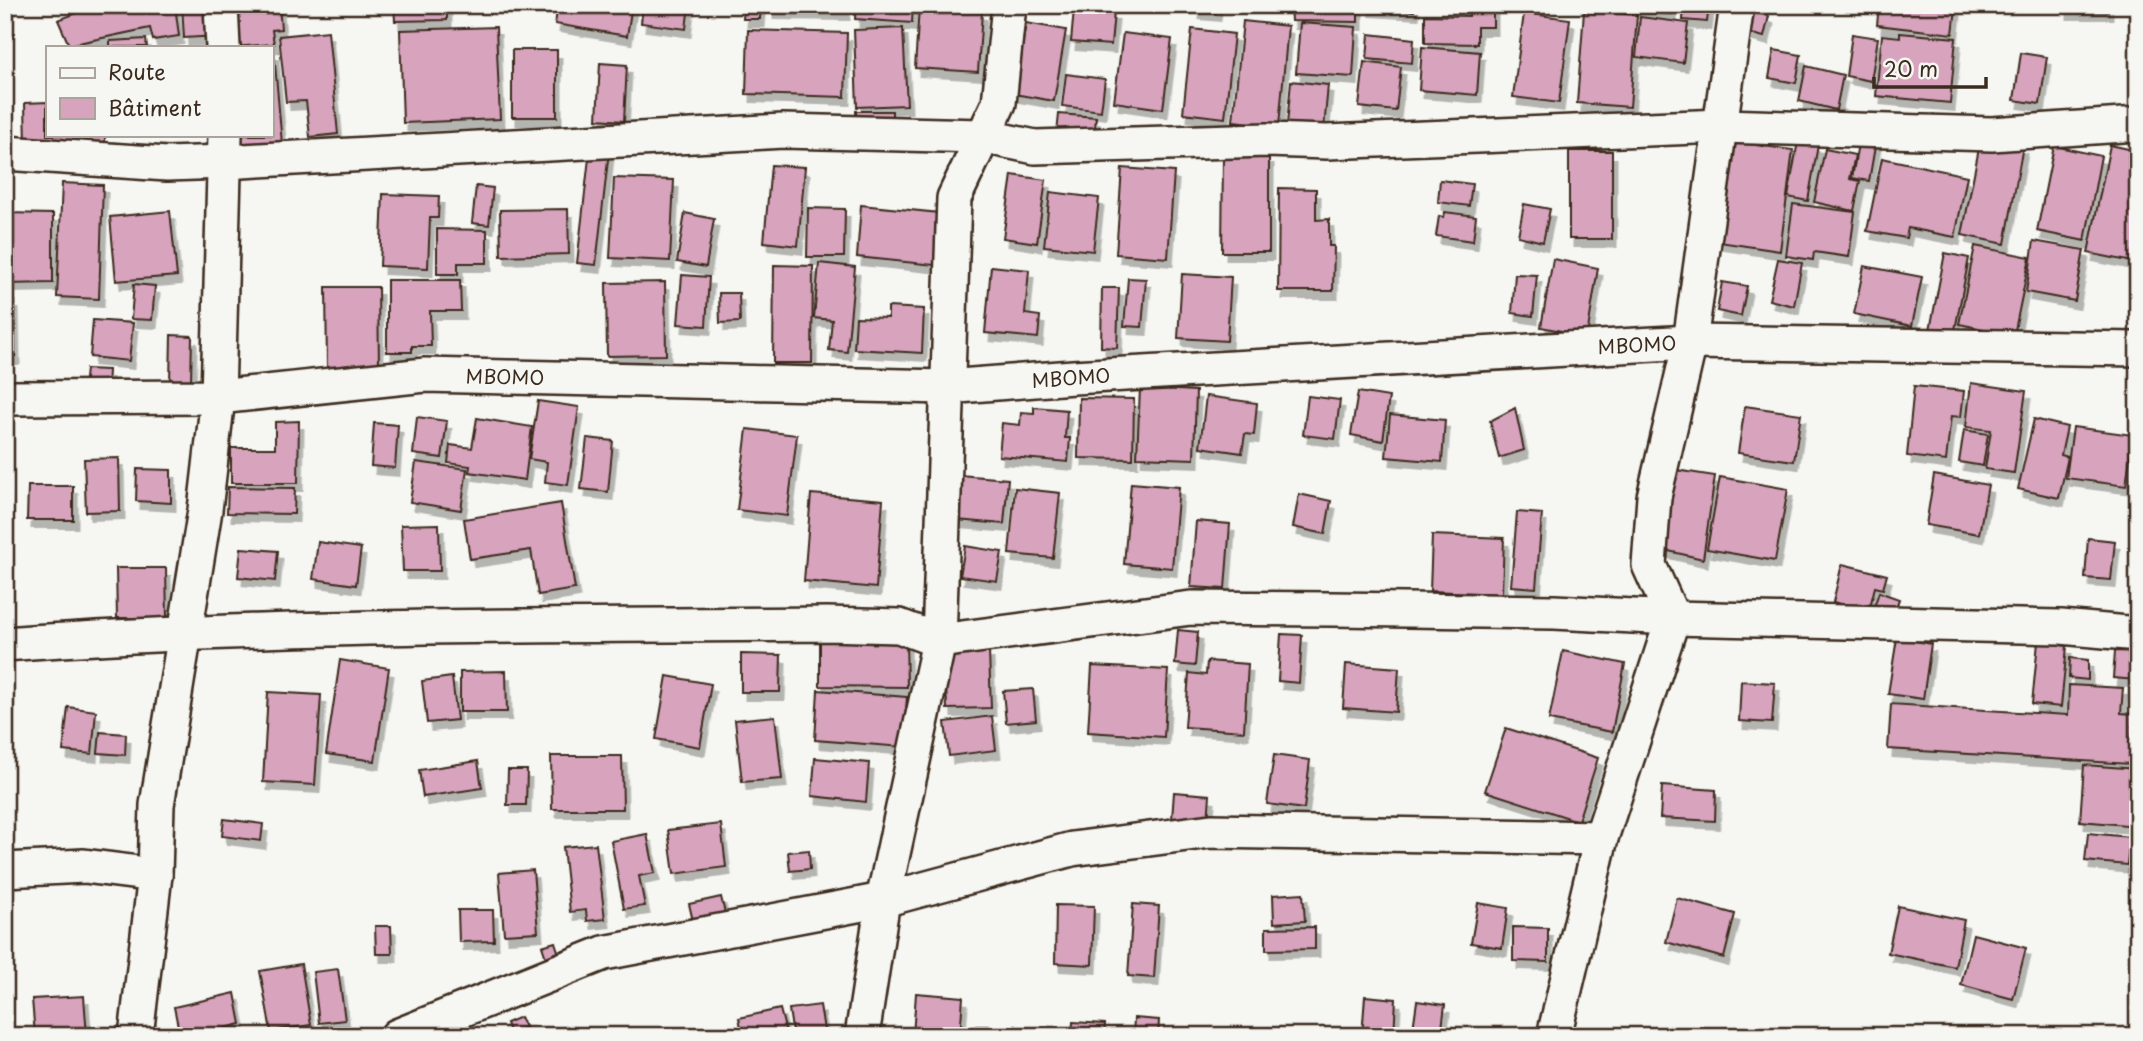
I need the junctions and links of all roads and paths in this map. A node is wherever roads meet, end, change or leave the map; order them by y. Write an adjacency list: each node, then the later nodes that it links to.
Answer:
1 (221, 5): 4 (street)
2 (1009, 5): 7 (street)
3 (1737, 5): 6 (street)
4 (223, 46)
5 (2138, 124): 6 (street)
6 (1722, 126): 7 (street); 10 (street)
7 (982, 136): 8 (street); 12 (street)
8 (225, 148): 9 (street); 13 (street)
9 (5, 153)
10 (1690, 342): 11 (street, MBOMO); 12 (street, MBOMO); 15 (street)
11 (2138, 349)
12 (946, 387): 13 (street, MBOMO); 18 (street)
13 (218, 397): 14 (street, MBOMO); 16 (street)
14 (5, 398)
15 (1673, 618): 17 (street); 18 (street); 20 (street)
16 (186, 634): 18 (street); 19 (street); 22 (street)
17 (2138, 634)
18 (939, 641): 23 (street)
19 (5, 644)
20 (1601, 838): 23 (street); 27 (street)
21 (5, 870): 22 (street)
22 (155, 875): 24 (street)
23 (883, 901): 25 (street); 26 (street)
24 (136, 1036)
25 (397, 1036)
26 (862, 1036)
27 (1554, 1036)

